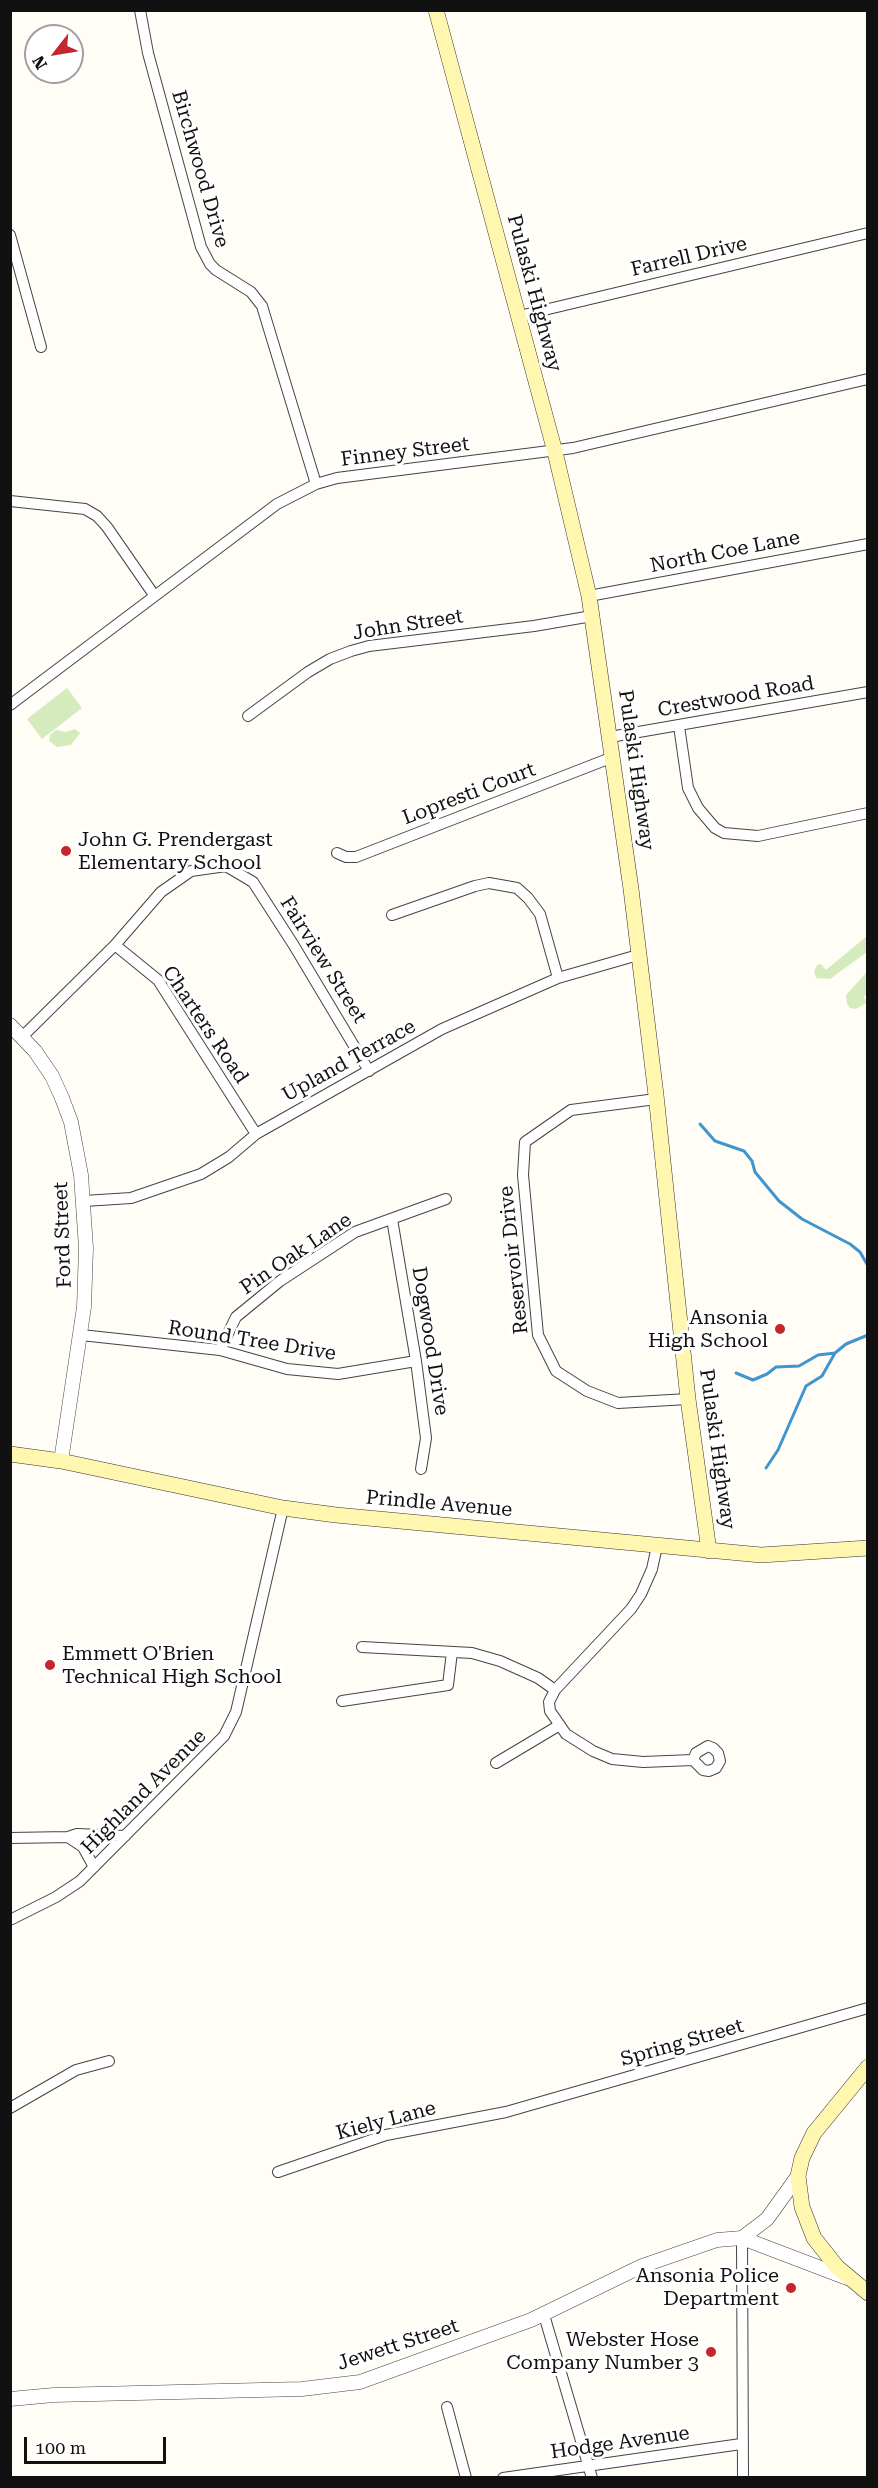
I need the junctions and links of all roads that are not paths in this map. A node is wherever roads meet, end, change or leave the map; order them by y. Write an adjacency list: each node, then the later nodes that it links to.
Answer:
1 (140, 10): 9 (street, Birchwood Drive)
2 (436, 10): 5 (main road, Pulaski Highway)
3 (867, 233): 5 (street, Farrell Drive)
4 (10, 235): 6 (street)
5 (519, 316): 8 (main road, Pulaski Highway)
6 (41, 347)
7 (867, 379): 8 (street, Finney Street)
8 (555, 452): 9 (street, Finney Street); 13 (main road, Pulaski Highway)
9 (316, 484): 12 (street, Finney Street)
10 (10, 501): 12 (street)
11 (867, 544): 13 (street, North Coe Lane)
12 (154, 594): 16 (street, Finney Street)
13 (589, 596): 14 (main road, Pulaski Highway)
14 (592, 616): 17 (street, John Street); 19 (main road, Pulaski Highway)
15 (867, 692): 18 (street, Crestwood Road)
16 (10, 705)
17 (248, 716)
18 (679, 726): 19 (street, Crestwood Road); 21 (street)
19 (610, 737): 20 (main road, Pulaski Highway)
20 (613, 757): 22 (street, Lopresti Court); 25 (main road, Pulaski Highway)
21 (867, 813)
22 (337, 853)
23 (392, 915): 26 (street)
24 (115, 945): 28 (street, Fairview Street); 29 (street, Fairview Street); 31 (street, Charters Road)
25 (638, 955): 26 (street, Upland Terrace); 30 (main road, Pulaski Highway)
26 (558, 978): 29 (street, Upland Terrace)
27 (10, 1025): 28 (street, Ford Street)
28 (23, 1036): 33 (street, Ford Street)
29 (369, 1071): 31 (street, Upland Terrace)
30 (656, 1099): 38 (main road, Pulaski Highway); 38 (street, Reservoir Drive)
31 (256, 1134): 33 (street, Upland Terrace)
32 (446, 1199): 34 (street, Pin Oak Lane)
33 (84, 1201): 35 (street, Ford Street)
34 (392, 1219): 36 (street, Pin Oak Lane); 37 (street, Dogwood Drive)
35 (81, 1335): 36 (street, Round Tree Drive); 40 (street, Ford Street)
36 (220, 1350): 37 (street, Round Tree Drive)
37 (416, 1361): 41 (street, Dogwood Drive)
38 (688, 1399): 45 (main road, Pulaski Highway)
39 (10, 1454): 40 (main road, Prindle Avenue)
40 (61, 1461): 42 (main road, Prindle Avenue)
41 (421, 1469)
42 (283, 1508): 43 (main road, Prindle Avenue); 53 (street, Highland Avenue)
43 (657, 1546): 45 (main road, Prindle Avenue); 48 (street)
44 (867, 1548): 45 (main road, Prindle Avenue)
45 (709, 1551)
46 (362, 1647): 47 (street)
47 (452, 1652): 48 (street); 49 (street)
48 (555, 1690): 50 (street)
49 (342, 1701)
50 (558, 1726): 51 (street); 52 (street)
51 (693, 1760)
52 (496, 1763)
53 (125, 1836): 54 (street); 56 (street, Highland Avenue)
54 (68, 1837): 55 (street); 56 (street)
55 (10, 1838)
56 (94, 1867): 57 (street, Highland Avenue)
57 (10, 1920)
58 (867, 2008): 62 (street, Spring Street)
59 (109, 2061): 61 (street)
60 (867, 2067): 64 (main road)
61 (10, 2108)
62 (506, 2112): 63 (street, Kiely Lane)
63 (278, 2172)
64 (798, 2176): 65 (street); 66 (main road)
65 (742, 2238): 66 (street); 68 (street, Jewett Street); 71 (street)
66 (849, 2278): 67 (main road)
67 (867, 2293)
68 (544, 2315): 69 (street, Jewett Street); 72 (street)
69 (10, 2398)
70 (447, 2407): 73 (street)
71 (741, 2444): 72 (street, Hodge Avenue); 76 (street)
72 (589, 2466): 74 (street, Hodge Avenue); 75 (street)
73 (466, 2478)
74 (503, 2478)
75 (592, 2478)
76 (743, 2478)

